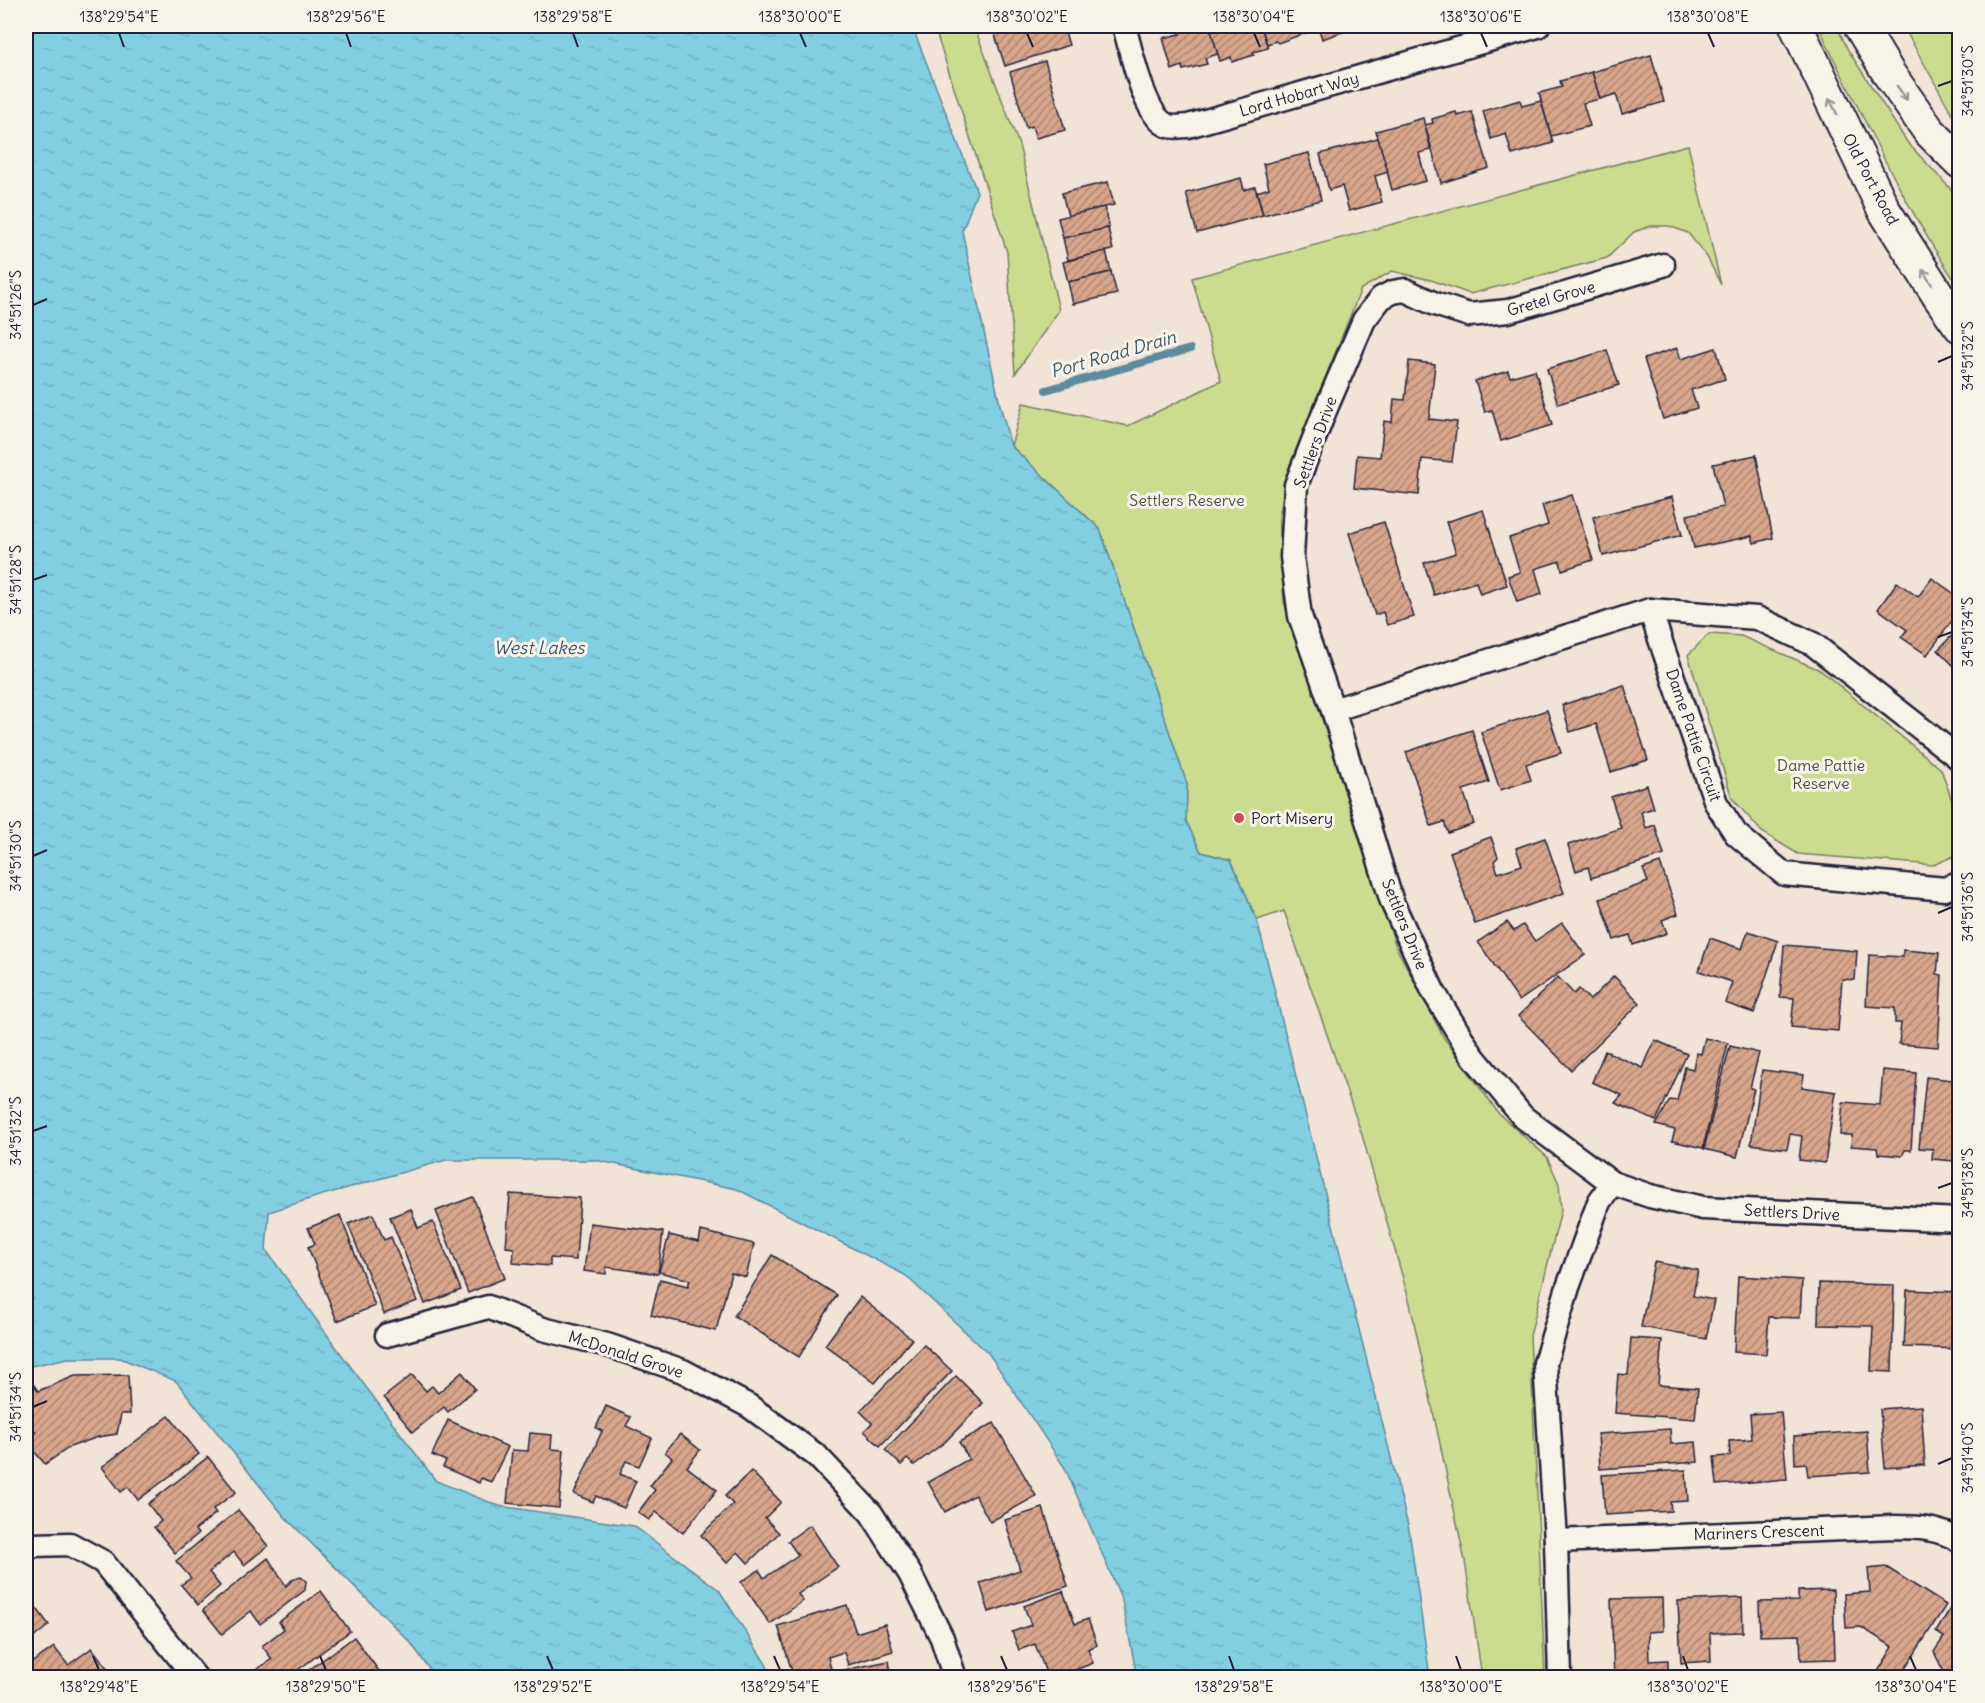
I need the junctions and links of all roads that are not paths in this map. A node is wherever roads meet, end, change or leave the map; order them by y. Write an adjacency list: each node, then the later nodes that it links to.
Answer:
1 (1124, 26): 2 (street, Lord Hobart Way)
2 (1538, 26)
3 (1796, 26): 8 (main road, Old Port Road, one-way to 3)
4 (1860, 26): 5 (main road, one-way to 5)
5 (1959, 162)
6 (1663, 266): 7 (street, Gretel Grove)
7 (1406, 290): 10 (street, Settlers Drive)
8 (1959, 326)
9 (1650, 610): 10 (street); 11 (street); 12 (street, Dame Pattie Circuit)
10 (1333, 710): 13 (street, Settlers Drive)
11 (1959, 759)
12 (1959, 882)
13 (1612, 1184): 14 (street, Settlers Drive); 16 (street)
14 (1959, 1220)
15 (387, 1335): 20 (street, McDonald Grove)
16 (1556, 1541): 17 (street, Mariners Crescent); 21 (street)
17 (1959, 1541)
18 (26, 1550): 19 (street)
19 (196, 1677)
20 (955, 1677)
21 (1560, 1677)

